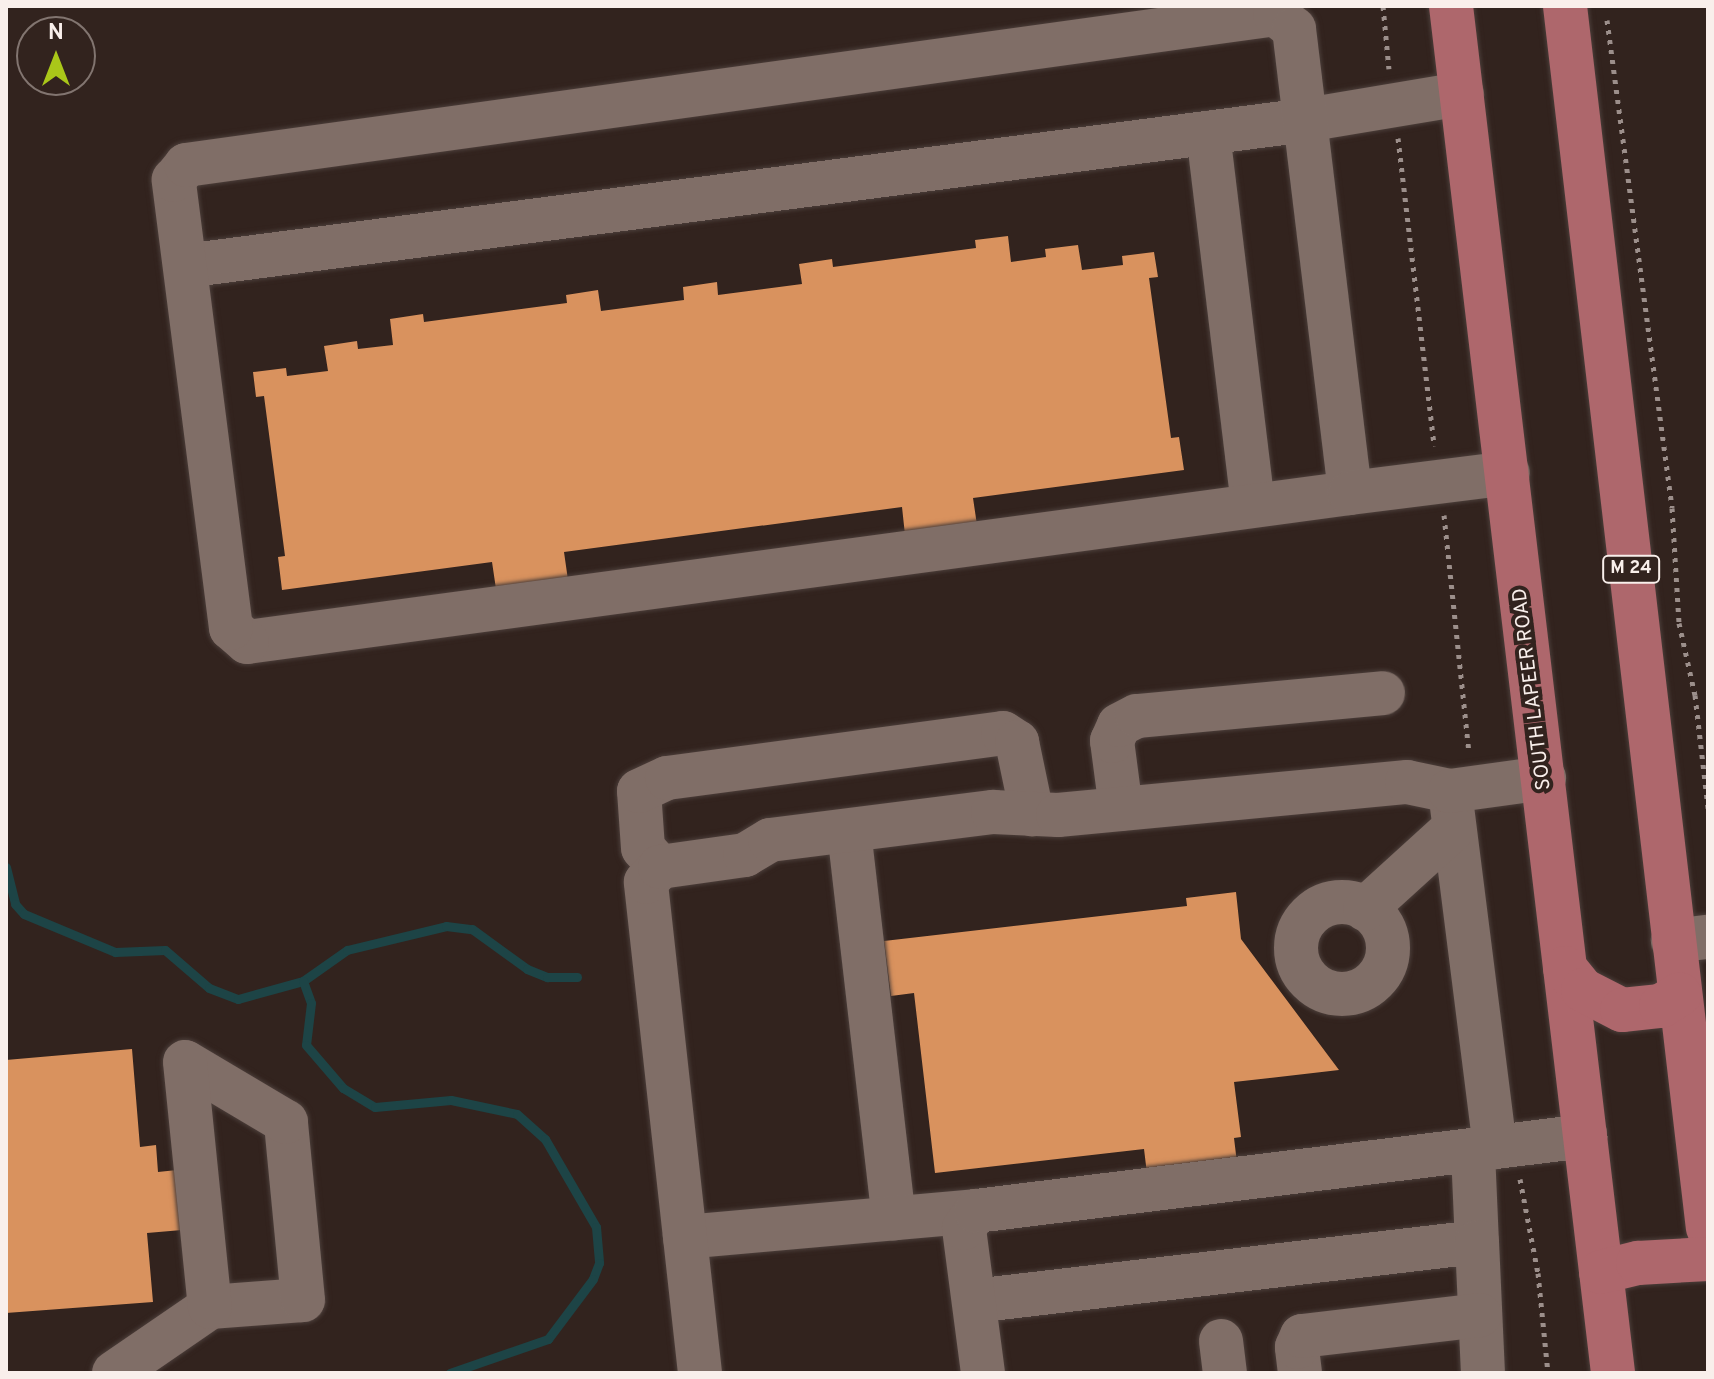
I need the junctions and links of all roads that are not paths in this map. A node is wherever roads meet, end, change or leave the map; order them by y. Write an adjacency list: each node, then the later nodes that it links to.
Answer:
1 (1451, 6): 3 (main road, SOUTH LAPEER ROAD)
2 (1565, 6): 18 (main road, M 24)
3 (1462, 94): 4 (lane); 7 (main road, SOUTH LAPEER ROAD)
4 (1306, 120): 5 (lane); 6 (lane); 8 (lane)
5 (1208, 133): 6 (lane); 9 (lane)
6 (185, 266): 9 (lane)
7 (1508, 473): 8 (lane); 11 (main road, SOUTH LAPEER ROAD)
8 (1350, 493): 9 (lane)
9 (1253, 504)
10 (1383, 693): 13 (lane)
11 (1544, 778): 12 (lane); 19 (main road, SOUTH LAPEER ROAD)
12 (1459, 802): 13 (lane); 17 (lane); 22 (lane)
13 (1121, 809): 14 (lane)
14 (1032, 814): 15 (lane); 16 (lane)
15 (849, 831): 16 (lane); 24 (lane)
16 (660, 867): 26 (lane)
17 (1365, 909)
18 (1690, 939): 20 (main road, M 24)
19 (1565, 968): 20 (main road); 21 (main road, SOUTH LAPEER ROAD)
20 (1680, 994): 25 (main road, M 24)
21 (1585, 1136): 22 (lane); 29 (main road, SOUTH LAPEER ROAD)
22 (1495, 1148): 23 (lane); 27 (lane)
23 (976, 1211): 24 (lane); 30 (lane)
24 (894, 1218): 26 (lane)
25 (1708, 1228)
26 (685, 1237): 34 (lane)
27 (1477, 1242): 30 (lane); 32 (lane)
28 (1708, 1259): 29 (main road)
29 (1601, 1272): 38 (main road, SOUTH LAPEER ROAD)
30 (974, 1301): 35 (lane)
31 (210, 1307): 31 (lane); 33 (lane)
32 (1480, 1315): 36 (lane); 37 (lane)
33 (114, 1373)
34 (700, 1373)
35 (983, 1373)
36 (1300, 1373)
37 (1483, 1373)
38 (1613, 1373)

